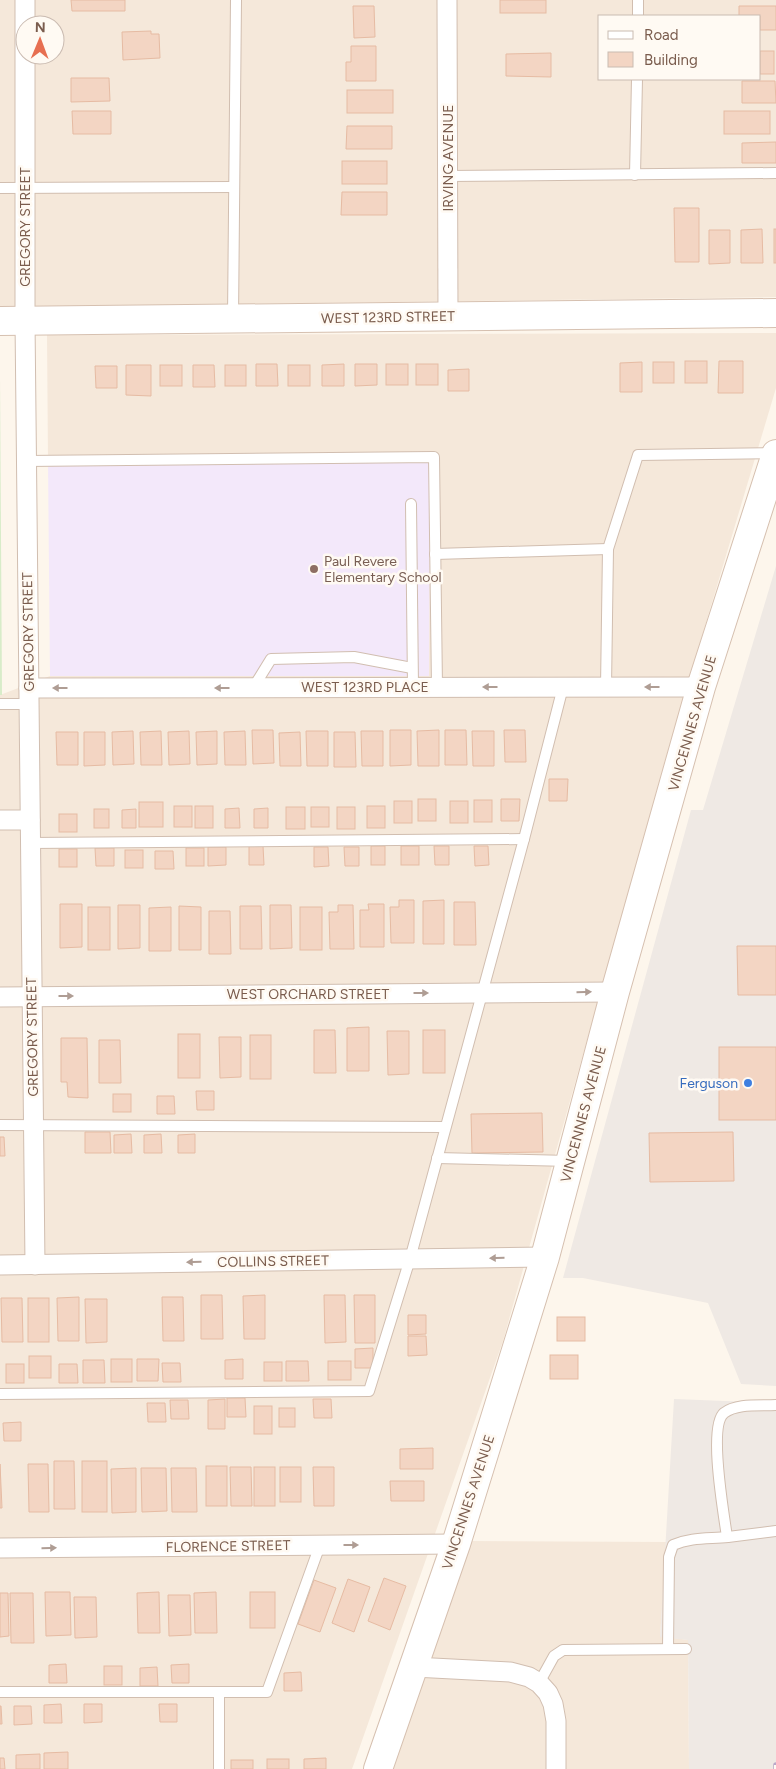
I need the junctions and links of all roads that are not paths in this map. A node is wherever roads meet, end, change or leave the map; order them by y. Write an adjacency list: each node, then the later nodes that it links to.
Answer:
1 (25, 0): 12 (street, GREGORY STREET)
2 (236, 0): 10 (lane)
3 (447, 0): 9 (street, IRVING AVENUE)
4 (638, 0): 5 (lane)
5 (638, 15)
6 (637, 80): 8 (lane)
7 (776, 173): 8 (lane)
8 (635, 175): 9 (lane)
9 (448, 176): 14 (street, IRVING AVENUE)
10 (234, 187): 12 (lane); 15 (lane)
11 (0, 188): 12 (lane)
12 (25, 188): 16 (street, GREGORY STREET)
13 (776, 314): 14 (main road, WEST 123RD STREET)
14 (448, 317): 15 (main road, WEST 123RD STREET)
15 (233, 319): 16 (main road, WEST 123RD STREET)
16 (12, 321): 18 (street, GREGORY STREET)
17 (776, 453): 20 (lane); 27 (main road, VINCENNES AVENUE)
18 (26, 461): 21 (lane); 29 (street, GREGORY STREET)
19 (411, 504): 22 (lane)
20 (608, 549): 21 (lane); 26 (lane)
21 (435, 554): 24 (lane)
22 (412, 668): 23 (lane); 28 (lane)
23 (412, 687): 24 (street, WEST 123RD PLACE); 28 (street, WEST 123RD PLACE)
24 (437, 687): 25 (street, WEST 123RD PLACE, one-way to 24)
25 (563, 687): 26 (street, WEST 123RD PLACE); 33 (lane)
26 (606, 687): 27 (street, WEST 123RD PLACE, one-way to 26)
27 (701, 687): 35 (main road, VINCENNES AVENUE)
28 (253, 688): 29 (street, WEST 123RD PLACE, one-way to 29)
29 (29, 696): 30 (lane); 32 (street, GREGORY STREET)
30 (0, 704)
31 (0, 820): 32 (street)
32 (30, 820): 34 (street, GREGORY STREET)
33 (524, 839): 34 (lane); 36 (lane)
34 (30, 843): 38 (street, GREGORY STREET)
35 (615, 992): 36 (street, WEST ORCHARD STREET, one-way to 35); 43 (main road, VINCENNES AVENUE)
36 (481, 993): 38 (street, WEST ORCHARD STREET, one-way to 36); 41 (lane)
37 (0, 997): 38 (street, WEST ORCHARD STREET)
38 (32, 997): 40 (street, GREGORY STREET)
39 (0, 1125): 40 (lane)
40 (33, 1125): 41 (lane); 46 (street, GREGORY STREET)
41 (445, 1128): 42 (lane)
42 (437, 1158): 43 (lane); 45 (lane)
43 (571, 1161): 44 (main road, VINCENNES AVENUE)
44 (545, 1258): 45 (street, COLLINS STREET, one-way to 45); 52 (main road, VINCENNES AVENUE)
45 (410, 1259): 46 (street, COLLINS STREET, one-way to 46); 48 (lane)
46 (35, 1264): 47 (street, COLLINS STREET)
47 (0, 1265)
48 (0, 1394)
49 (776, 1405): 51 (lane)
50 (776, 1531): 51 (lane)
51 (727, 1537): 55 (lane)
52 (456, 1544): 53 (street, FLORENCE STREET, one-way to 52); 57 (main road, VINCENNES AVENUE)
53 (320, 1545): 54 (street, FLORENCE STREET, one-way to 53); 60 (lane)
54 (0, 1548)
55 (668, 1649): 56 (lane); 58 (lane)
56 (686, 1649)
57 (414, 1668): 58 (street); 62 (main road, VINCENNES AVENUE)
58 (538, 1683): 63 (street)
59 (0, 1692): 60 (lane)
60 (219, 1692): 61 (lane)
61 (219, 1769)
62 (378, 1769)
63 (556, 1769)

